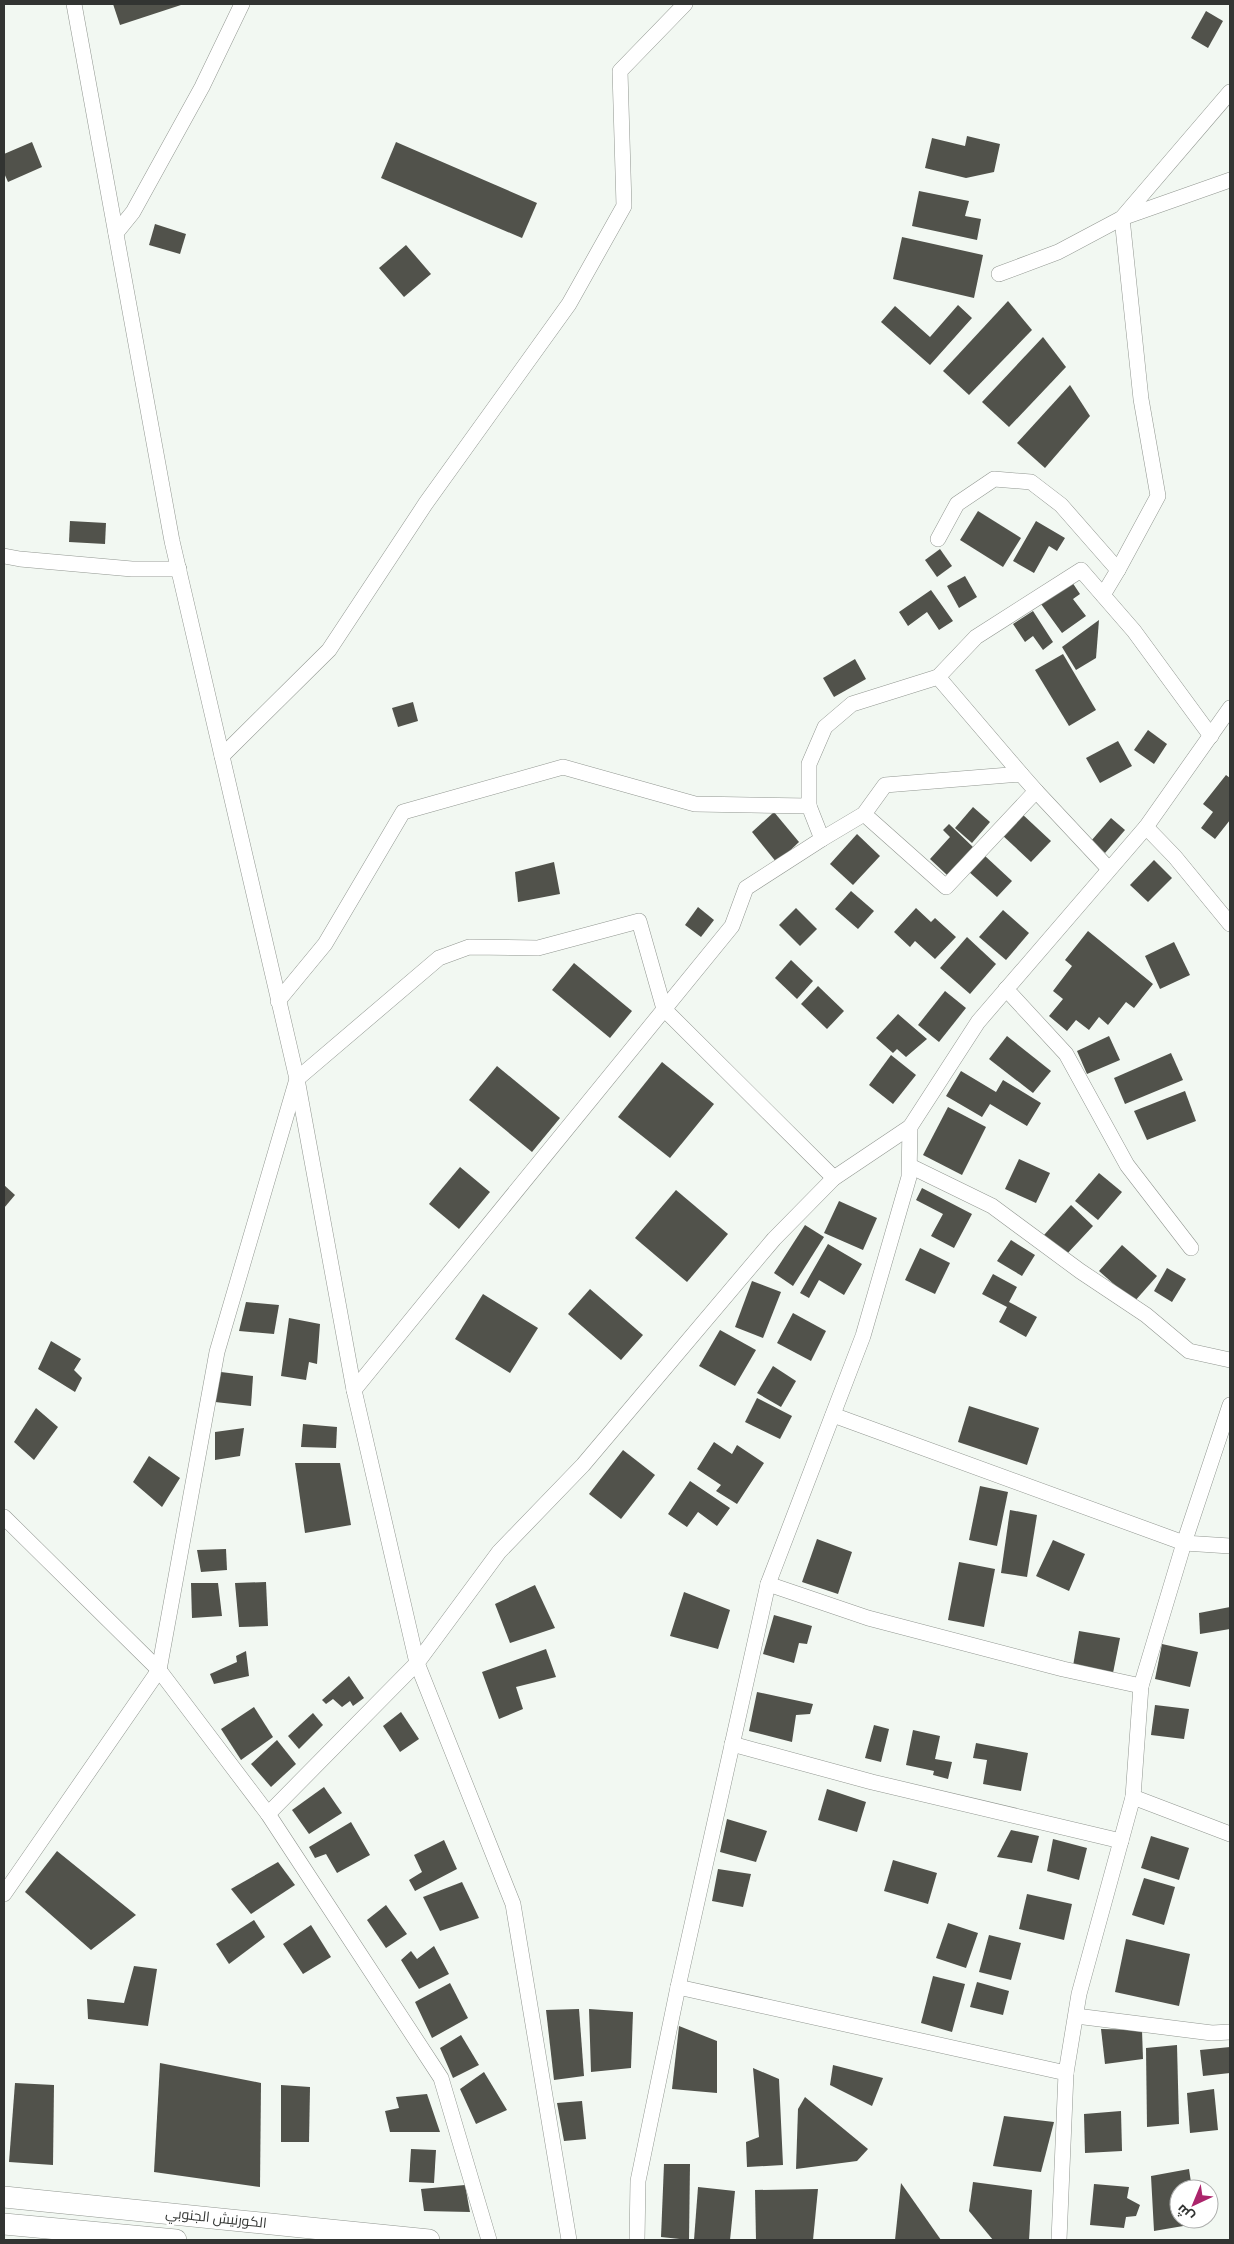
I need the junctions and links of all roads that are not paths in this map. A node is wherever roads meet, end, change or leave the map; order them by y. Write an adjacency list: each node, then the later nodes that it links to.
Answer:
1 (74, 4): 7 (street)
2 (242, 4): 7 (street)
3 (685, 4): 17 (street)
4 (1230, 92): 6 (street)
5 (1230, 180): 6 (street)
6 (1122, 218): 8 (street); 12 (street)
7 (116, 233): 11 (street)
8 (999, 274)
9 (938, 539): 12 (street)
10 (4, 556): 11 (street)
11 (178, 569): 17 (street)
12 (1118, 570): 13 (street)
13 (1103, 595): 14 (street); 16 (street)
14 (938, 677): 18 (street); 20 (street)
15 (1230, 708): 16 (street)
16 (1210, 736): 22 (street)
17 (222, 756): 27 (street)
18 (1021, 774): 19 (street); 21 (street)
19 (1036, 791): 21 (street); 24 (street)
20 (809, 806): 23 (street); 27 (street)
21 (864, 814): 23 (street)
22 (1146, 827): 24 (street); 25 (street)
23 (822, 839): 28 (street)
24 (1109, 869): 26 (street)
25 (1230, 924)
26 (1006, 989): 30 (street); 33 (street)
27 (278, 1000): 29 (street)
28 (664, 1010): 29 (street); 32 (street); 35 (street)
29 (297, 1079): 35 (street); 43 (street)
30 (910, 1127): 31 (street); 32 (street)
31 (910, 1166): 34 (street); 37 (street)
32 (834, 1178): 42 (street)
33 (1191, 1248)
34 (1230, 1360)
35 (354, 1390): 42 (street)
36 (1230, 1405): 39 (street)
37 (833, 1415): 39 (street); 41 (street)
38 (4, 1516): 43 (street)
39 (1184, 1543): 40 (street); 44 (street)
40 (1230, 1546)
41 (768, 1584): 44 (street); 45 (street)
42 (417, 1663): 47 (street); 60 (street)
43 (160, 1670): 47 (street); 50 (street)
44 (1141, 1686): 46 (street)
45 (732, 1744): 49 (street); 51 (street)
46 (1133, 1797): 48 (street); 49 (street)
47 (268, 1814): 59 (street)
48 (1230, 1834)
49 (1121, 1841): 52 (street)
50 (4, 1894)
51 (678, 1987): 54 (street); 61 (street)
52 (1076, 2016): 53 (street); 54 (street)
53 (1230, 2032)
54 (1066, 2073): 62 (street)
55 (4, 2197): 58 (main road, الكورنيش الجنوبي)
56 (4, 2224): 57 (main road, الكورنيش الجنوبي)
57 (176, 2240)
58 (429, 2240)
59 (489, 2240)
60 (569, 2240)
61 (637, 2240)
62 (1058, 2240)

